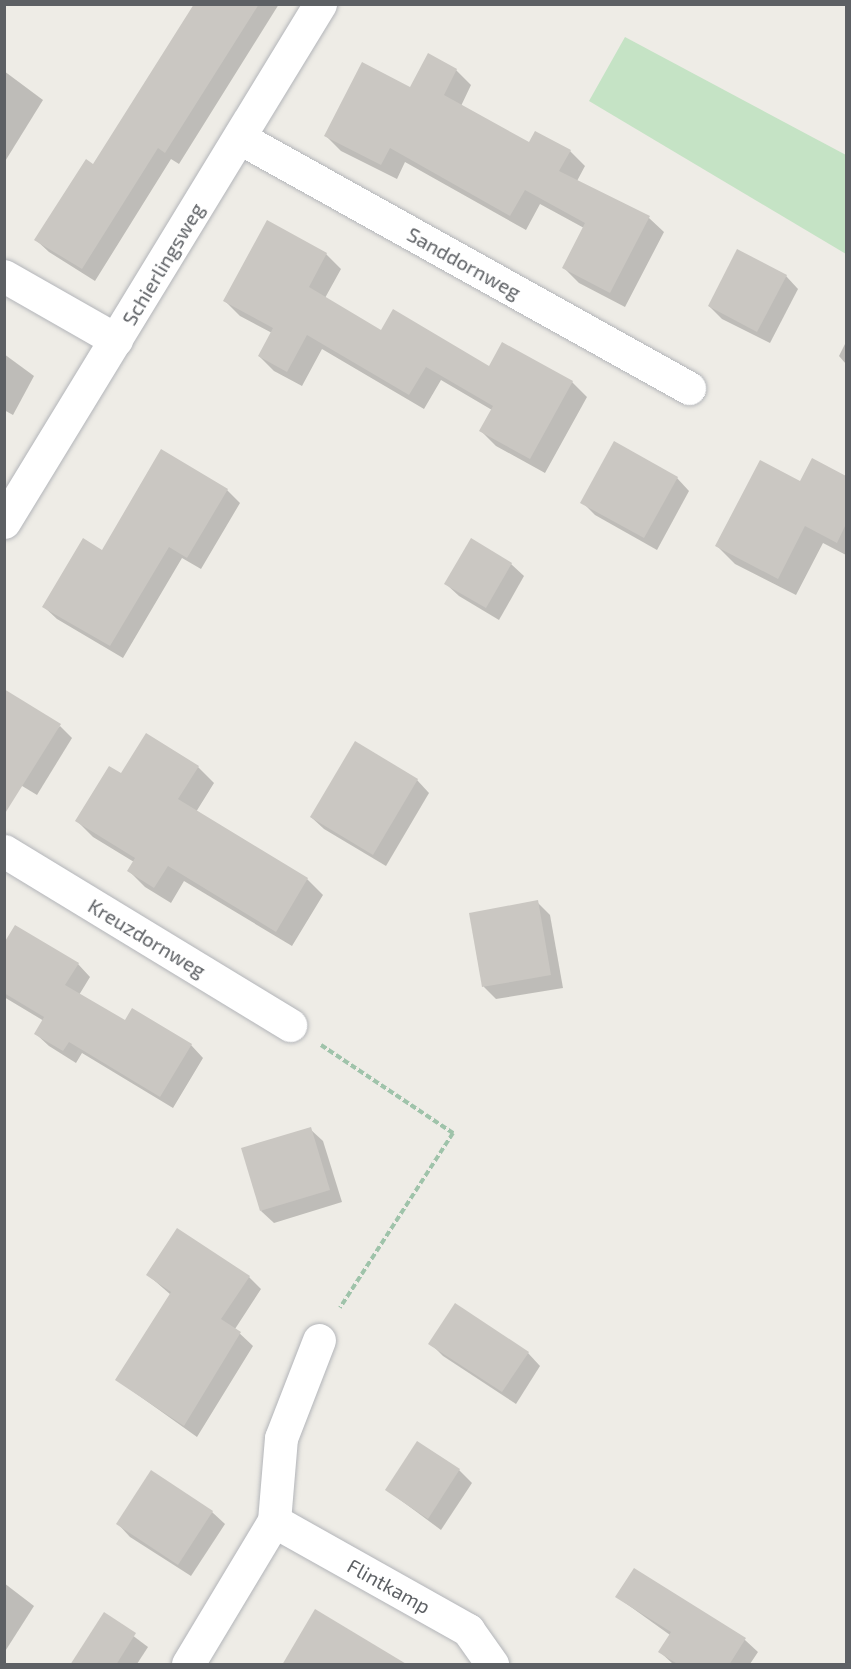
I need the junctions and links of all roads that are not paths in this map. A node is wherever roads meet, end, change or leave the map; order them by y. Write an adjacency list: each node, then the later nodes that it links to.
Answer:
1 (320, 4): 2 (street, Schierlingsweg)
2 (240, 138): 4 (street, Schierlingsweg); 5 (street, Sanddornweg)
3 (4, 276): 4 (street)
4 (116, 340): 6 (street, Schierlingsweg)
5 (689, 388)
6 (4, 522)
7 (4, 851): 8 (street, Kreuzdornweg)
8 (290, 1025)
9 (319, 1340): 10 (street)
10 (274, 1521): 11 (street); 12 (street, Flintkamp)
11 (188, 1665)
12 (492, 1665)

